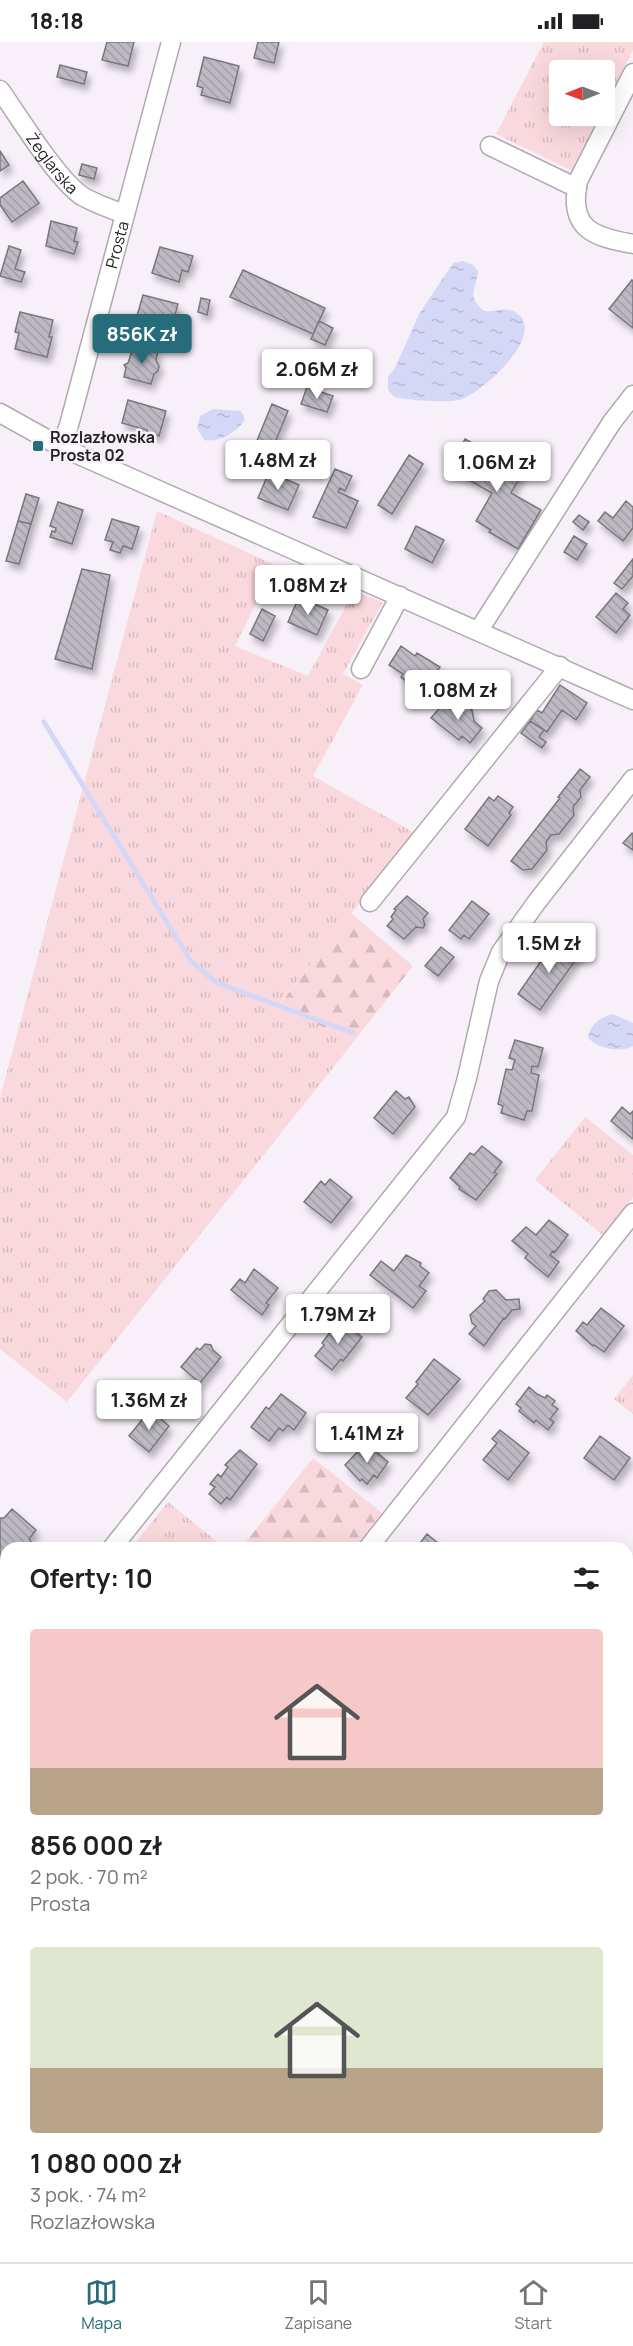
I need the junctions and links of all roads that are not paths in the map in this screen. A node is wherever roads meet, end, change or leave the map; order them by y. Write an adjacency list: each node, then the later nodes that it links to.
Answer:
1 (171, 42): 6 (street, Prosta)
2 (633, 73): 5 (street)
3 (0, 90): 6 (street, Żeglarska)
4 (490, 146): 5 (street)
5 (577, 188): 7 (street)
6 (125, 213): 10 (street, Prosta)
7 (633, 244)
8 (633, 395): 12 (street)
9 (0, 413): 10 (street)
10 (61, 447): 11 (street)
11 (400, 596): 12 (street); 14 (street)
12 (479, 630): 13 (street)
13 (560, 666): 15 (street); 17 (street)
14 (360, 669)
15 (633, 700)
16 (633, 779): 19 (street)
17 (370, 902)
18 (633, 1213): 20 (street)
19 (117, 1542)
20 (373, 1542)

